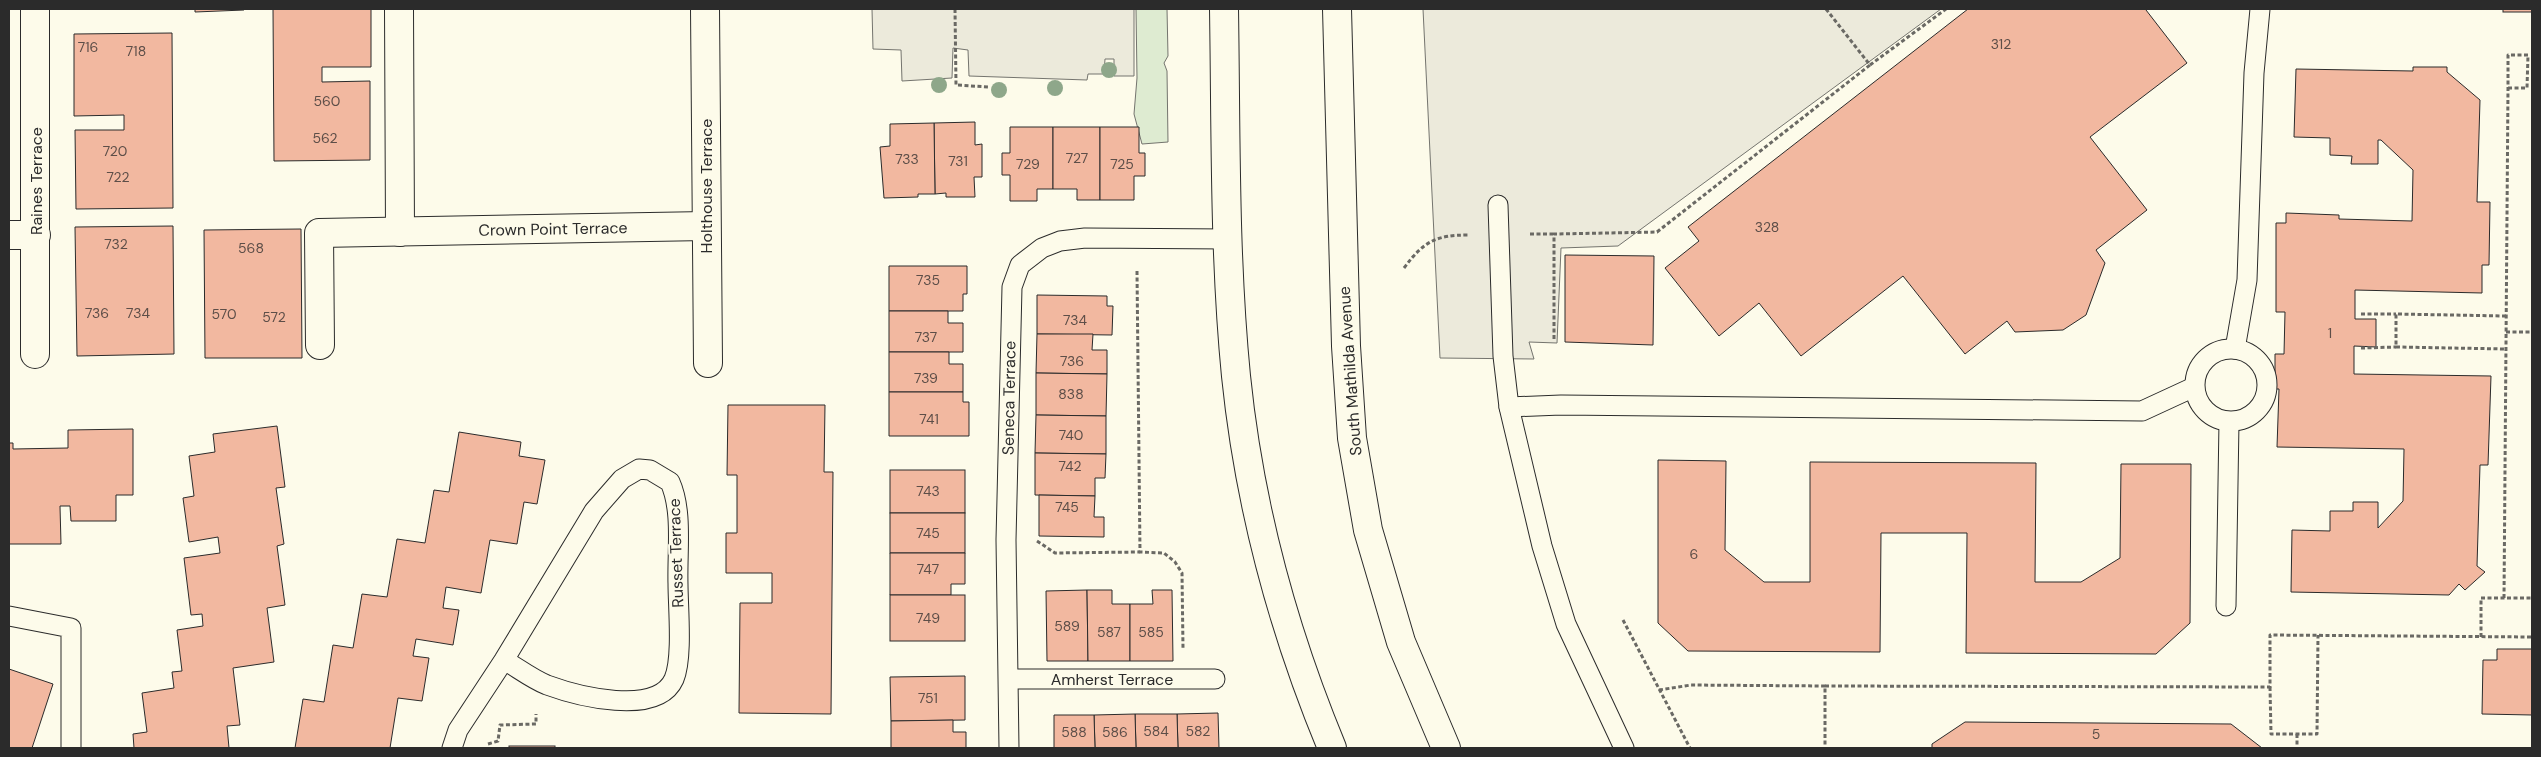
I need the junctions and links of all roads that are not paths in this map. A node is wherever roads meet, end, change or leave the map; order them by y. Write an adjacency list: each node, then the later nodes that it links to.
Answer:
1 (34, 9): 11 (main road, Raines Terrace)
2 (399, 9): 9 (main road)
3 (705, 9): 8 (main road, Holthouse Terrace)
4 (1224, 9): 12 (main road)
5 (1337, 9): 29 (main road, South Mathilda Avenue)
6 (2260, 9): 14 (lane)
7 (1498, 205): 18 (lane)
8 (706, 226): 9 (main road, Crown Point Terrace); 16 (main road, Holthouse Terrace)
9 (400, 232): 13 (main road, Crown Point Terrace)
10 (9, 235): 11 (main road)
11 (36, 235): 15 (main road, Raines Terrace)
12 (1228, 239): 23 (lane, Seneca Terrace); 28 (main road)
13 (320, 345)
14 (2234, 349): 17 (lane); 19 (lane)
15 (35, 354)
16 (708, 363)
17 (2194, 387): 18 (lane); 19 (lane)
18 (1509, 407): 30 (lane)
19 (2228, 422): 20 (lane)
20 (2226, 606)
21 (9, 616): 25 (lane)
22 (504, 660): 22 (lane, Russet Terrace); 26 (lane, Russet Terrace)
23 (1009, 679): 24 (lane, Amherst Terrace); 27 (lane, Seneca Terrace)
24 (1215, 679)
25 (71, 748)
26 (452, 748)
27 (1009, 748)
28 (1332, 748)
29 (1446, 748)
30 (1624, 748)

